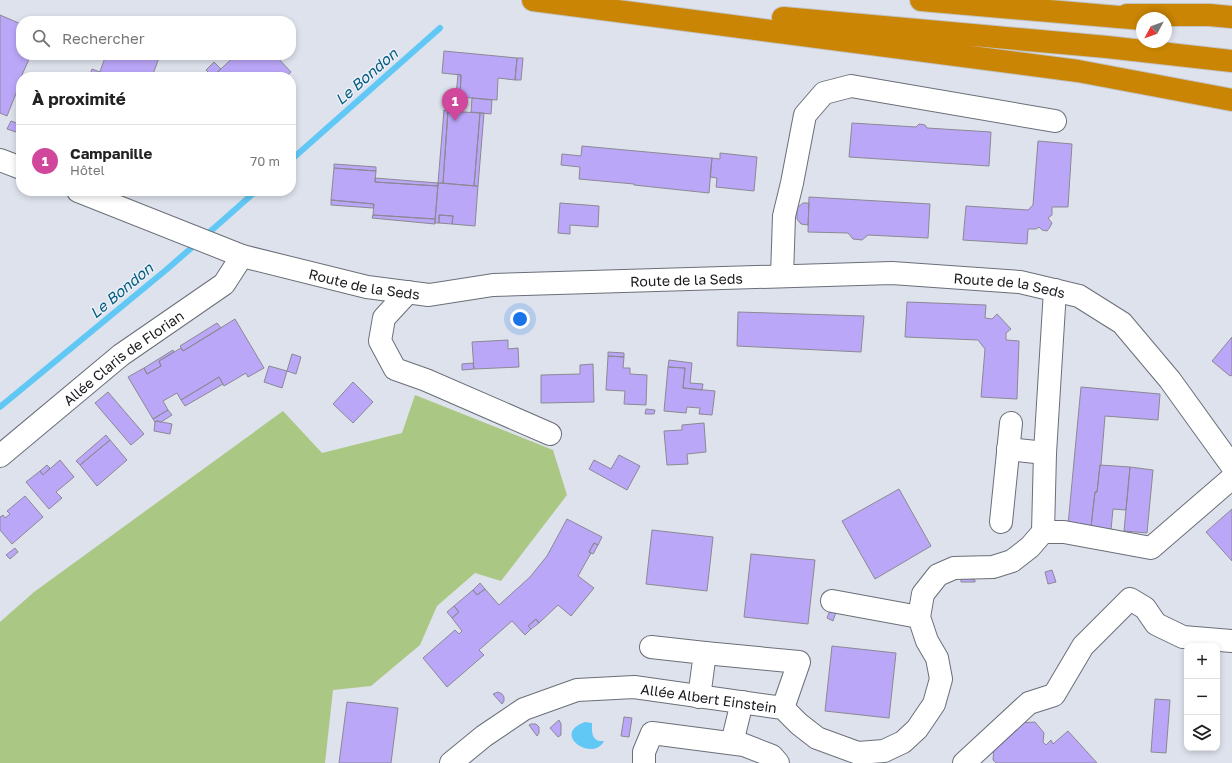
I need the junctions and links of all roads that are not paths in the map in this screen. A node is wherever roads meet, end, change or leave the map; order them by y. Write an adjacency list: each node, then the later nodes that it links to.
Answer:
1 (533, 0): 10 (highway)
2 (572, 0): 9 (highway)
3 (921, 0): 4 (highway)
4 (1102, 16): 5 (highway); 6 (highway)
5 (1232, 17)
6 (1136, 19)
7 (1172, 22): 8 (highway)
8 (1232, 28)
9 (1232, 61)
10 (1232, 100)
11 (1055, 121): 16 (street)
12 (0, 160): 13 (street)
13 (16, 166)
14 (91, 196): 15 (street, Route de la Seds)
15 (234, 253): 18 (street, Route de la Seds); 23 (street, Allée Claris de Florian)
16 (782, 276): 17 (street, Route de la Seds); 18 (street, Route de la Seds)
17 (1055, 290): 22 (street); 24 (street, Route de la Seds)
18 (408, 292): 20 (street)
19 (1011, 423): 21 (street)
20 (550, 434)
21 (1008, 449): 22 (street); 26 (street)
22 (1045, 453): 27 (street)
23 (0, 456)
24 (1232, 466)
25 (1232, 478): 27 (street)
26 (1001, 522)
27 (1043, 532): 29 (street, Allée Albert Einstein)
28 (832, 601): 29 (street)
29 (919, 617): 35 (street, Allée Albert Einstein)
30 (1232, 641): 40 (street)
31 (651, 647): 32 (street)
32 (705, 653): 33 (street); 35 (street)
33 (699, 697): 34 (street, Allée Albert Einstein); 37 (street, Allée Albert Einstein)
34 (742, 702): 35 (street, Allée Albert Einstein); 36 (street)
35 (783, 708)
36 (732, 743): 38 (street); 39 (street)
37 (451, 763)
38 (644, 763)
39 (778, 763)
40 (964, 763)

